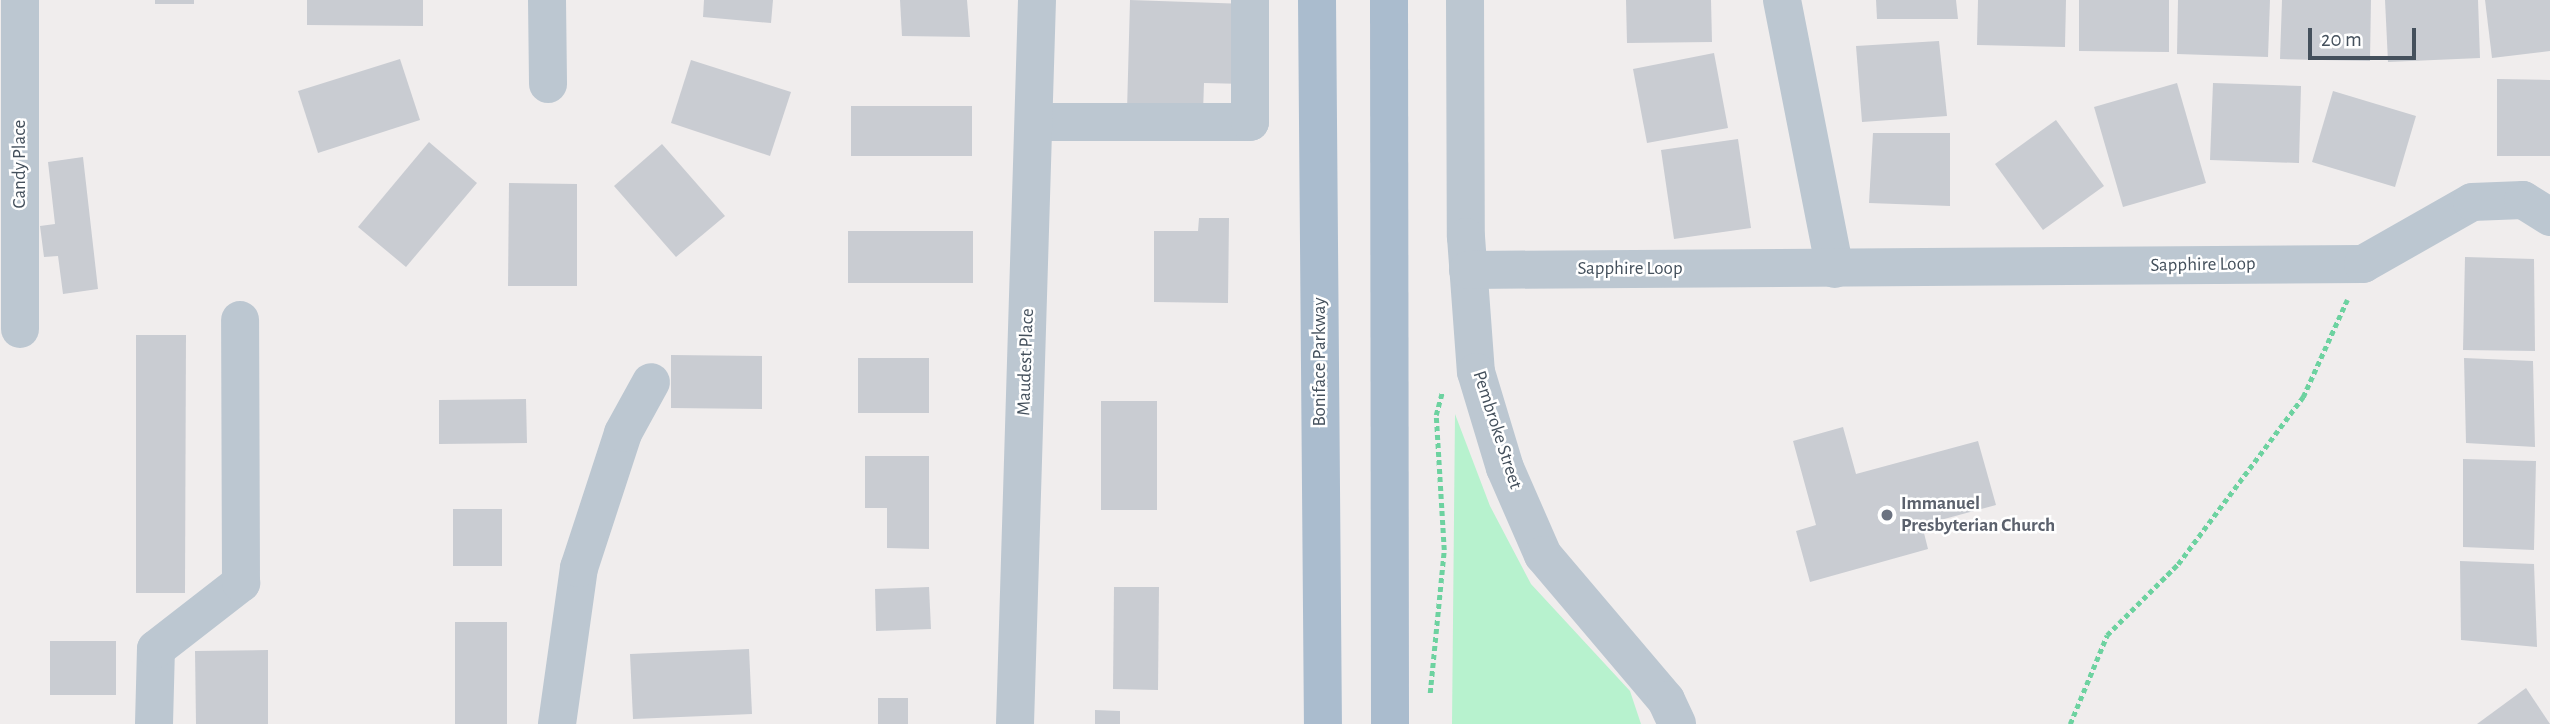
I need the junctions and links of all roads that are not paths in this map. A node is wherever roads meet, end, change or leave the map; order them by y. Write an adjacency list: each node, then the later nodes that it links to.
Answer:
1 (20, 0): 15 (street, Candy Place)
2 (547, 0): 9 (street)
3 (1037, 0): 10 (street, Maudest Place)
4 (1250, 0): 10 (street)
5 (1317, 0): 20 (main road, Boniface Parkway)
6 (1390, 0): 21 (main road)
7 (1465, 0): 13 (street, Pembroke Street)
8 (1782, 0): 12 (street)
9 (548, 85)
10 (1034, 122): 19 (street, Maudest Place)
11 (2550, 217): 12 (street, Sapphire Loop)
12 (1835, 269): 13 (street, Sapphire Loop)
13 (1468, 270): 22 (street, Pembroke Street)
14 (240, 320): 17 (street)
15 (20, 329)
16 (651, 382): 18 (street)
17 (154, 724)
18 (557, 724)
19 (1016, 724)
20 (1323, 724)
21 (1390, 724)
22 (1677, 724)

